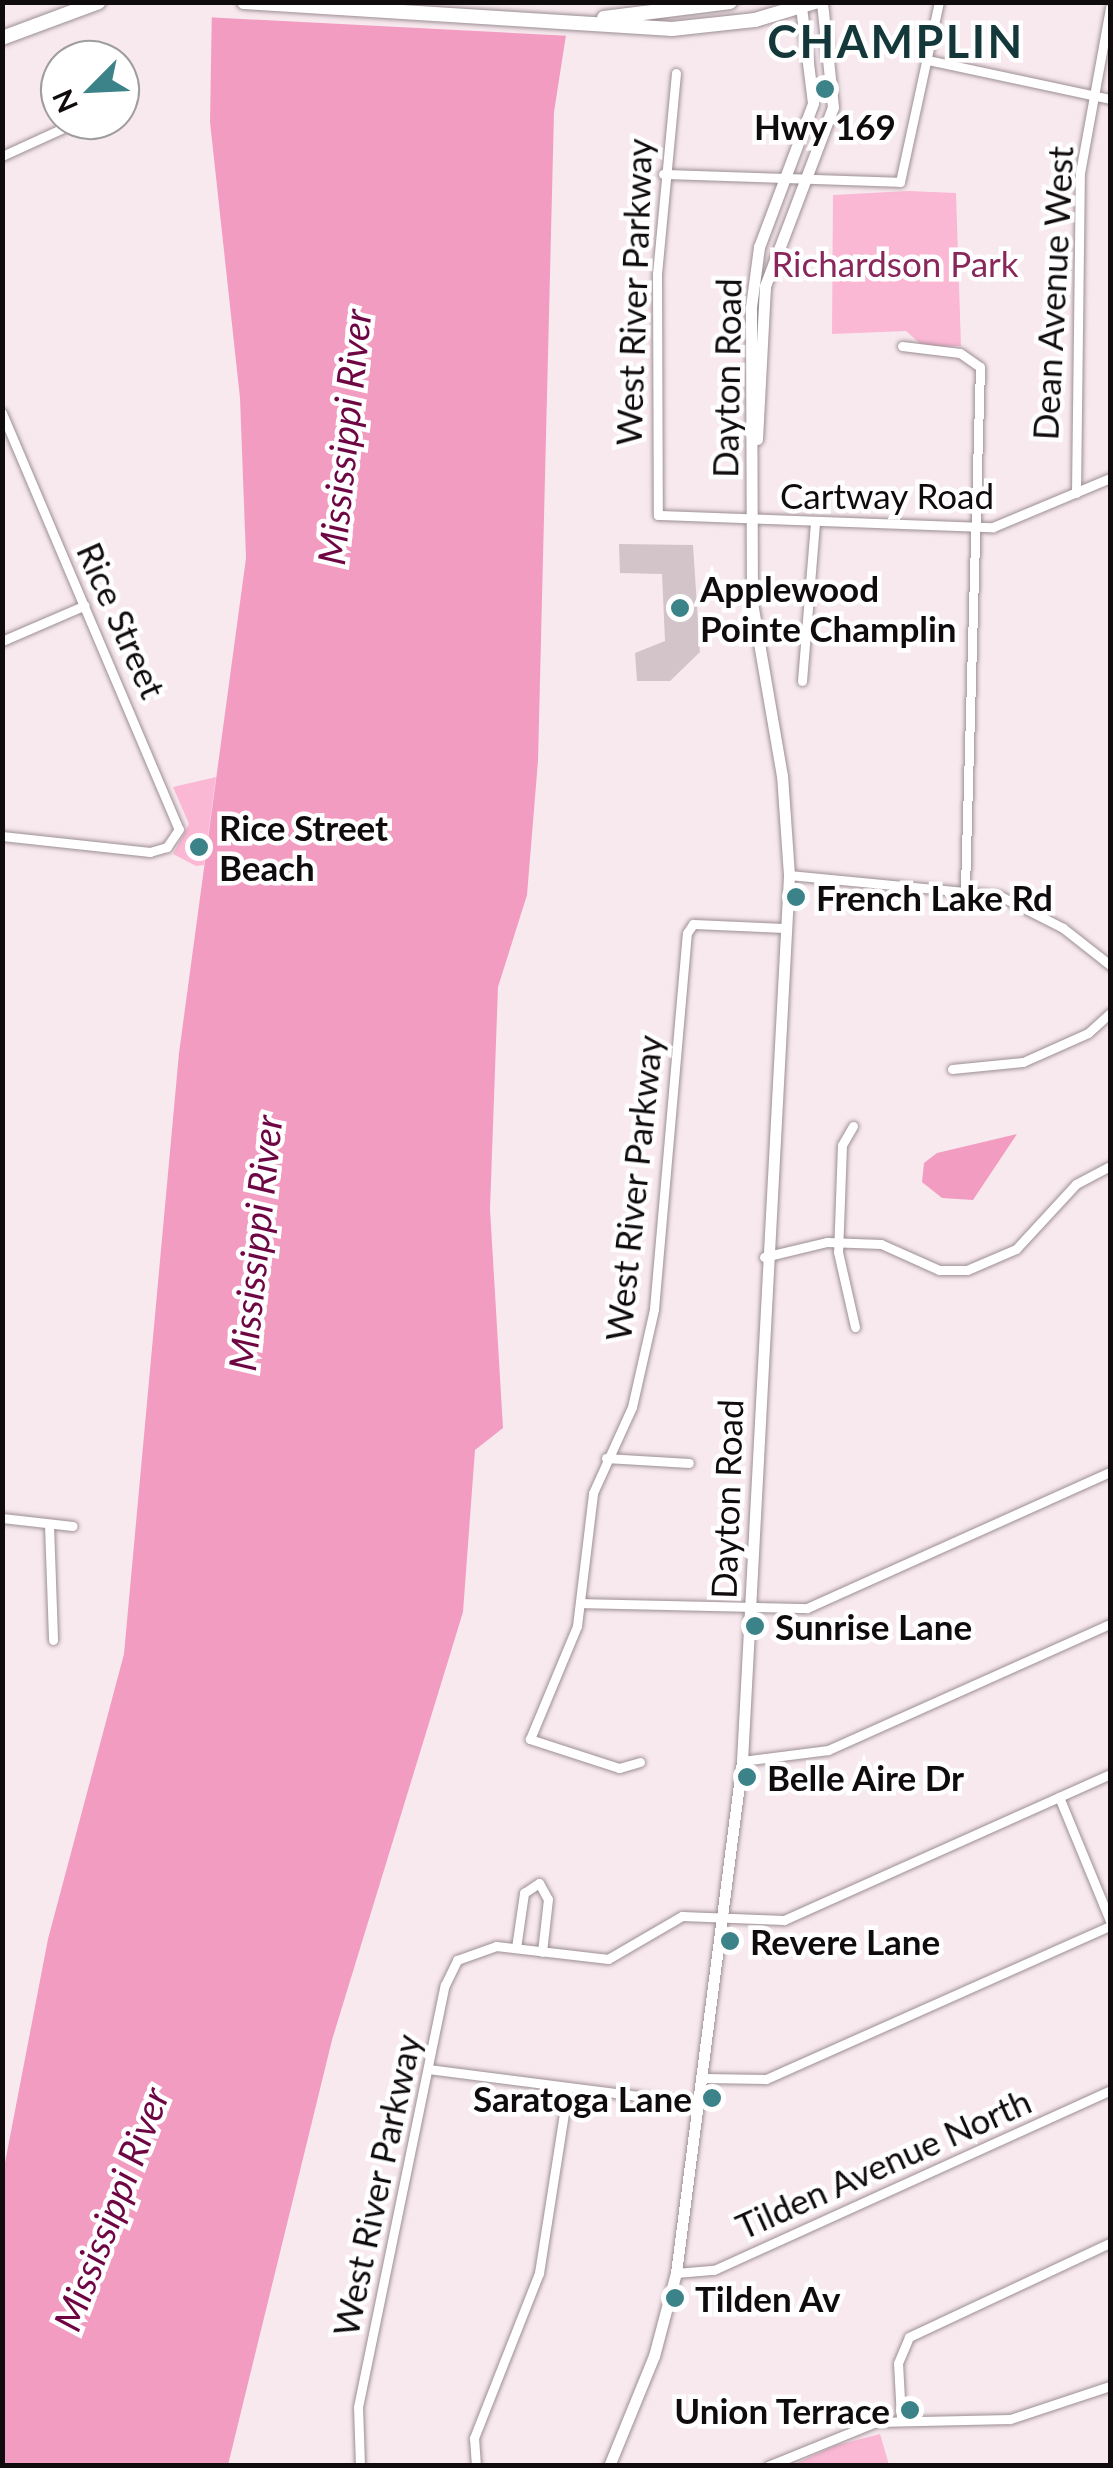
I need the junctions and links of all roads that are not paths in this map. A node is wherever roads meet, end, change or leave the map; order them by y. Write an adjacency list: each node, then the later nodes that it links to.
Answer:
1 (100, 2): 9 (highway)
2 (244, 2): 8 (highway)
3 (730, 2): 8 (highway)
4 (822, 2): 18 (main road, Dayton Road)
5 (939, 2): 10 (street)
6 (806, 4): 8 (highway); 17 (main road, Dayton Road)
7 (1110, 8): 12 (street, Dean Avenue West)
8 (584, 20)
9 (2, 38)
10 (928, 60): 12 (street); 18 (street)
11 (676, 73): 16 (street, West River Parkway)
12 (1093, 96): 13 (street); 22 (street, Dean Avenue West)
13 (1110, 99)
14 (40, 139): 15 (street)
15 (2, 156)
16 (663, 174): 17 (street); 23 (street, West River Parkway)
17 (786, 181): 18 (street); 24 (main road, Dayton Road)
18 (808, 181): 24 (main road, Dayton Road)
19 (902, 346): 26 (street)
20 (2, 413): 27 (street, Rice Street)
21 (1110, 478): 22 (street, Cartway Road)
22 (1076, 494): 26 (street, Cartway Road)
23 (656, 513): 24 (street, Cartway Road)
24 (750, 522): 25 (street, Cartway Road); 31 (main road, Dayton Road)
25 (815, 524): 26 (street, Cartway Road); 29 (street)
26 (977, 527): 32 (street)
27 (86, 605): 28 (street); 30 (street, Rice Street)
28 (2, 642)
29 (802, 681)
30 (2, 836)
31 (788, 876): 32 (street); 33 (main road, Dayton Road)
32 (965, 888): 34 (street)
33 (785, 928): 40 (main road, Dayton Road); 42 (street, West River Parkway)
34 (1110, 964)
35 (1110, 1013): 36 (street)
36 (952, 1069)
37 (853, 1126): 39 (street)
38 (1110, 1166): 39 (street)
39 (838, 1242): 40 (street); 41 (street)
40 (764, 1257): 49 (main road, Dayton Road)
41 (855, 1327)
42 (606, 1458): 43 (street); 48 (street, West River Parkway)
43 (689, 1464)
44 (1110, 1472): 49 (street)
45 (2, 1518): 46 (street)
46 (49, 1524): 47 (street); 51 (street)
47 (72, 1526)
48 (581, 1603): 49 (street); 52 (street, West River Parkway)
49 (748, 1610): 53 (main road, Dayton Road)
50 (1110, 1624): 53 (street)
51 (53, 1640)
52 (640, 1762)
53 (742, 1762): 56 (main road, Dayton Road)
54 (1110, 1774): 55 (street)
55 (1059, 1797): 56 (street); 57 (street)
56 (726, 1922): 59 (street); 61 (main road, Dayton Road)
57 (1110, 1923): 61 (street)
58 (516, 1948): 59 (street); 59 (street); 60 (street, West River Parkway)
59 (542, 1952)
60 (428, 2070): 62 (street); 69 (street, West River Parkway)
61 (705, 2078): 64 (main road, Dayton Road)
62 (568, 2087): 64 (street); 70 (street)
63 (1110, 2090): 66 (street, Tilden Avenue North)
64 (701, 2104): 66 (main road, Dayton Road)
65 (1110, 2243): 68 (street)
66 (676, 2273): 71 (main road, Dayton Road)
67 (1110, 2386): 68 (street)
68 (901, 2418): 72 (street)
69 (360, 2466)
70 (476, 2466)
71 (609, 2466)
72 (768, 2466)

